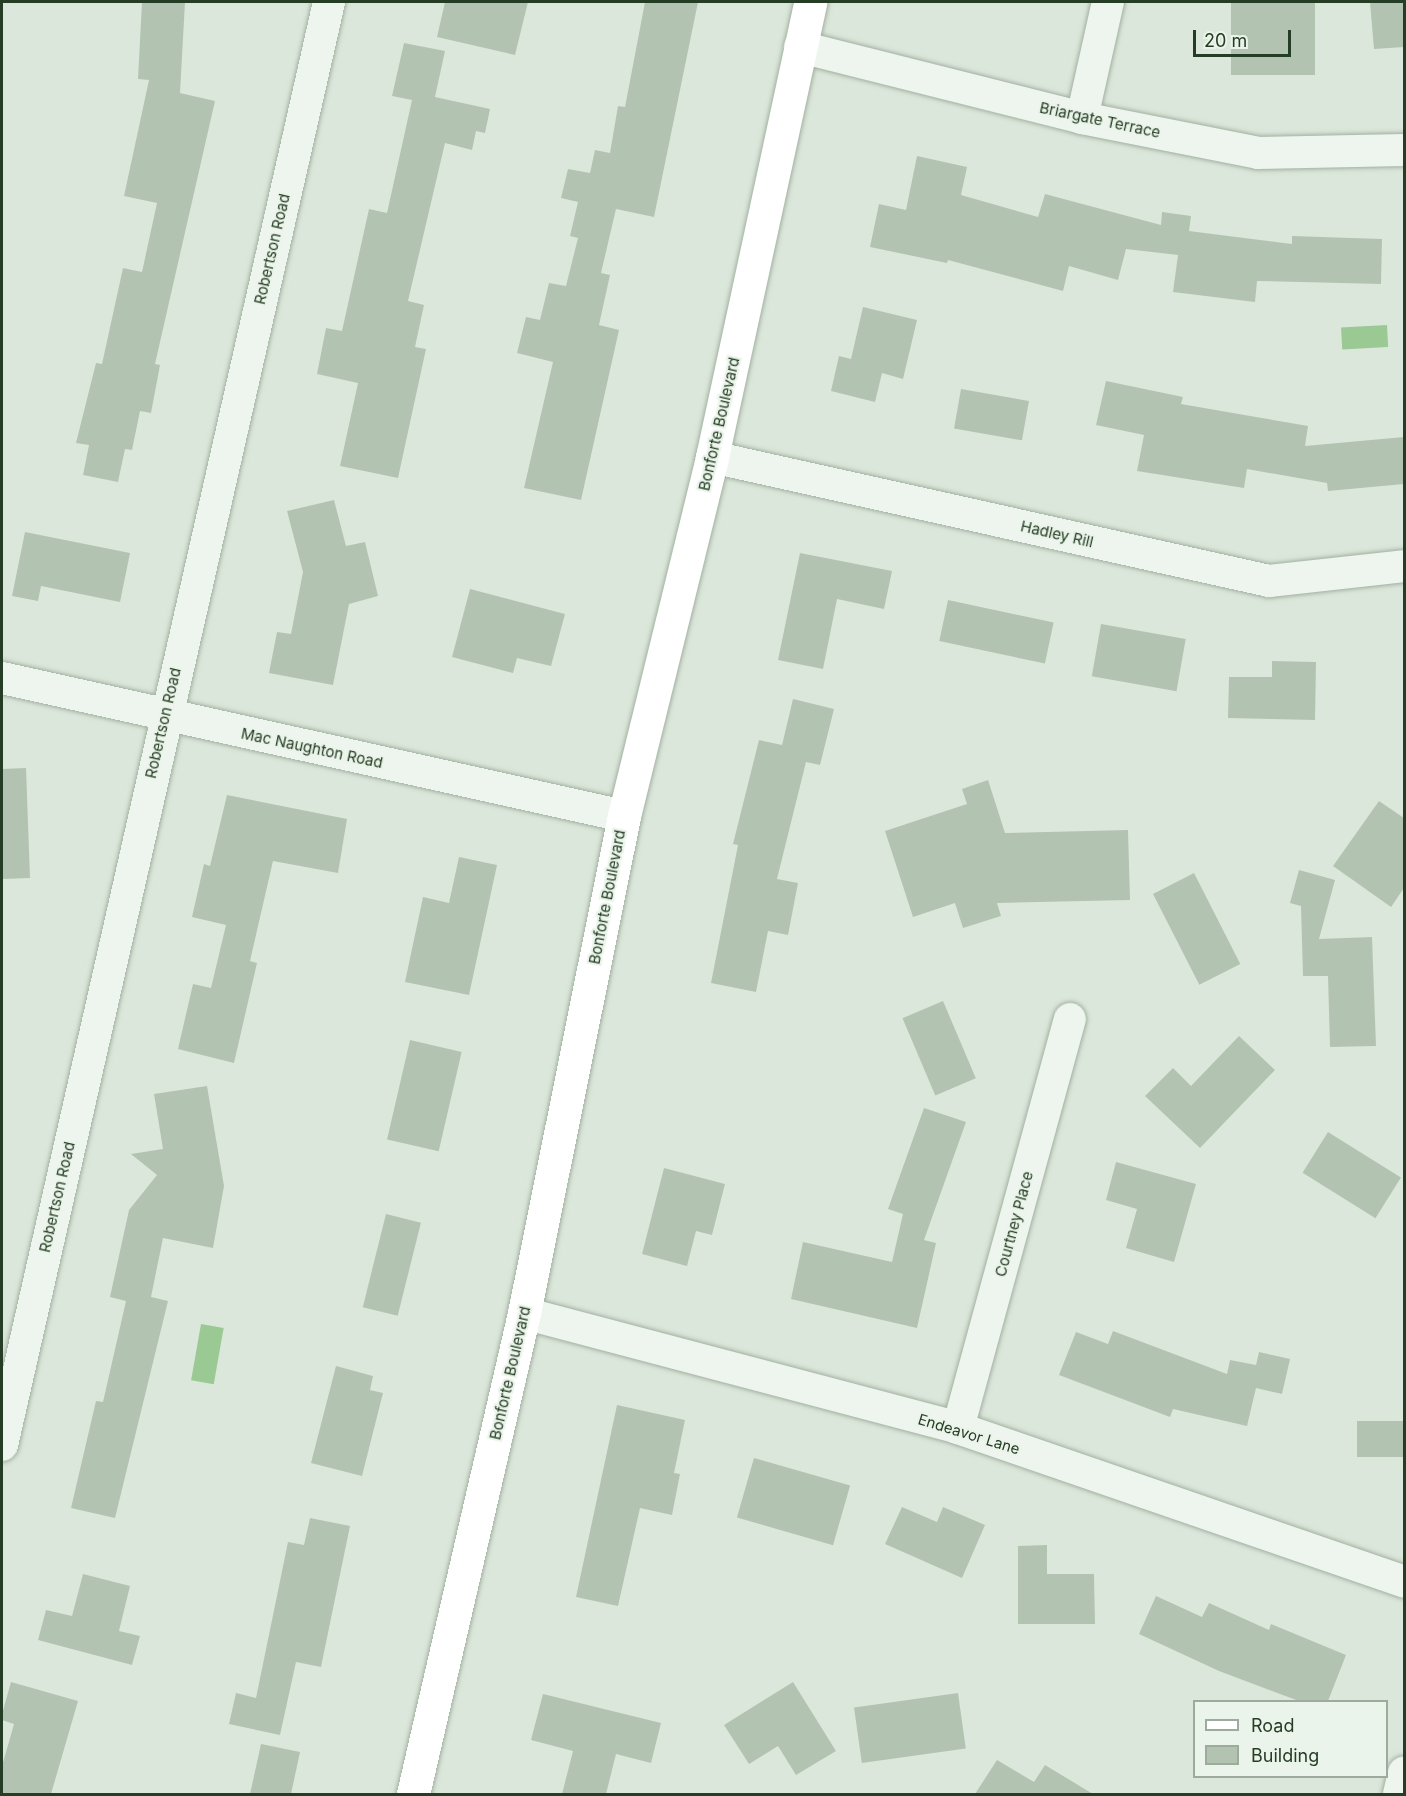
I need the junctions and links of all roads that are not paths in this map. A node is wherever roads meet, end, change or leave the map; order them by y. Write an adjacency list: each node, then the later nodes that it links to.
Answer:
1 (329, 2): 10 (street, Robertson Road)
2 (810, 2): 4 (main road, Bonforte Boulevard)
3 (1108, 2): 5 (street)
4 (800, 46): 5 (street, Briargate Terrace); 7 (main road, Bonforte Boulevard)
5 (1082, 118): 6 (street, Briargate Terrace)
6 (1404, 150)
7 (712, 457): 8 (street, Hadley Rill); 11 (main road, Bonforte Boulevard)
8 (1404, 566)
9 (2, 678): 10 (street, Mac Naughton Road)
10 (164, 716): 11 (street, Mac Naughton Road); 15 (street, Robertson Road)
11 (624, 816): 13 (main road, Bonforte Boulevard)
12 (1070, 1020): 14 (street, Courtney Place)
13 (524, 1313): 14 (street, Endeavor Lane); 18 (main road, Bonforte Boulevard)
14 (958, 1428): 16 (street, Endeavor Lane)
15 (2, 1445)
16 (1404, 1582)
17 (1404, 1773): 19 (street)
18 (413, 1794)
19 (1400, 1794)

